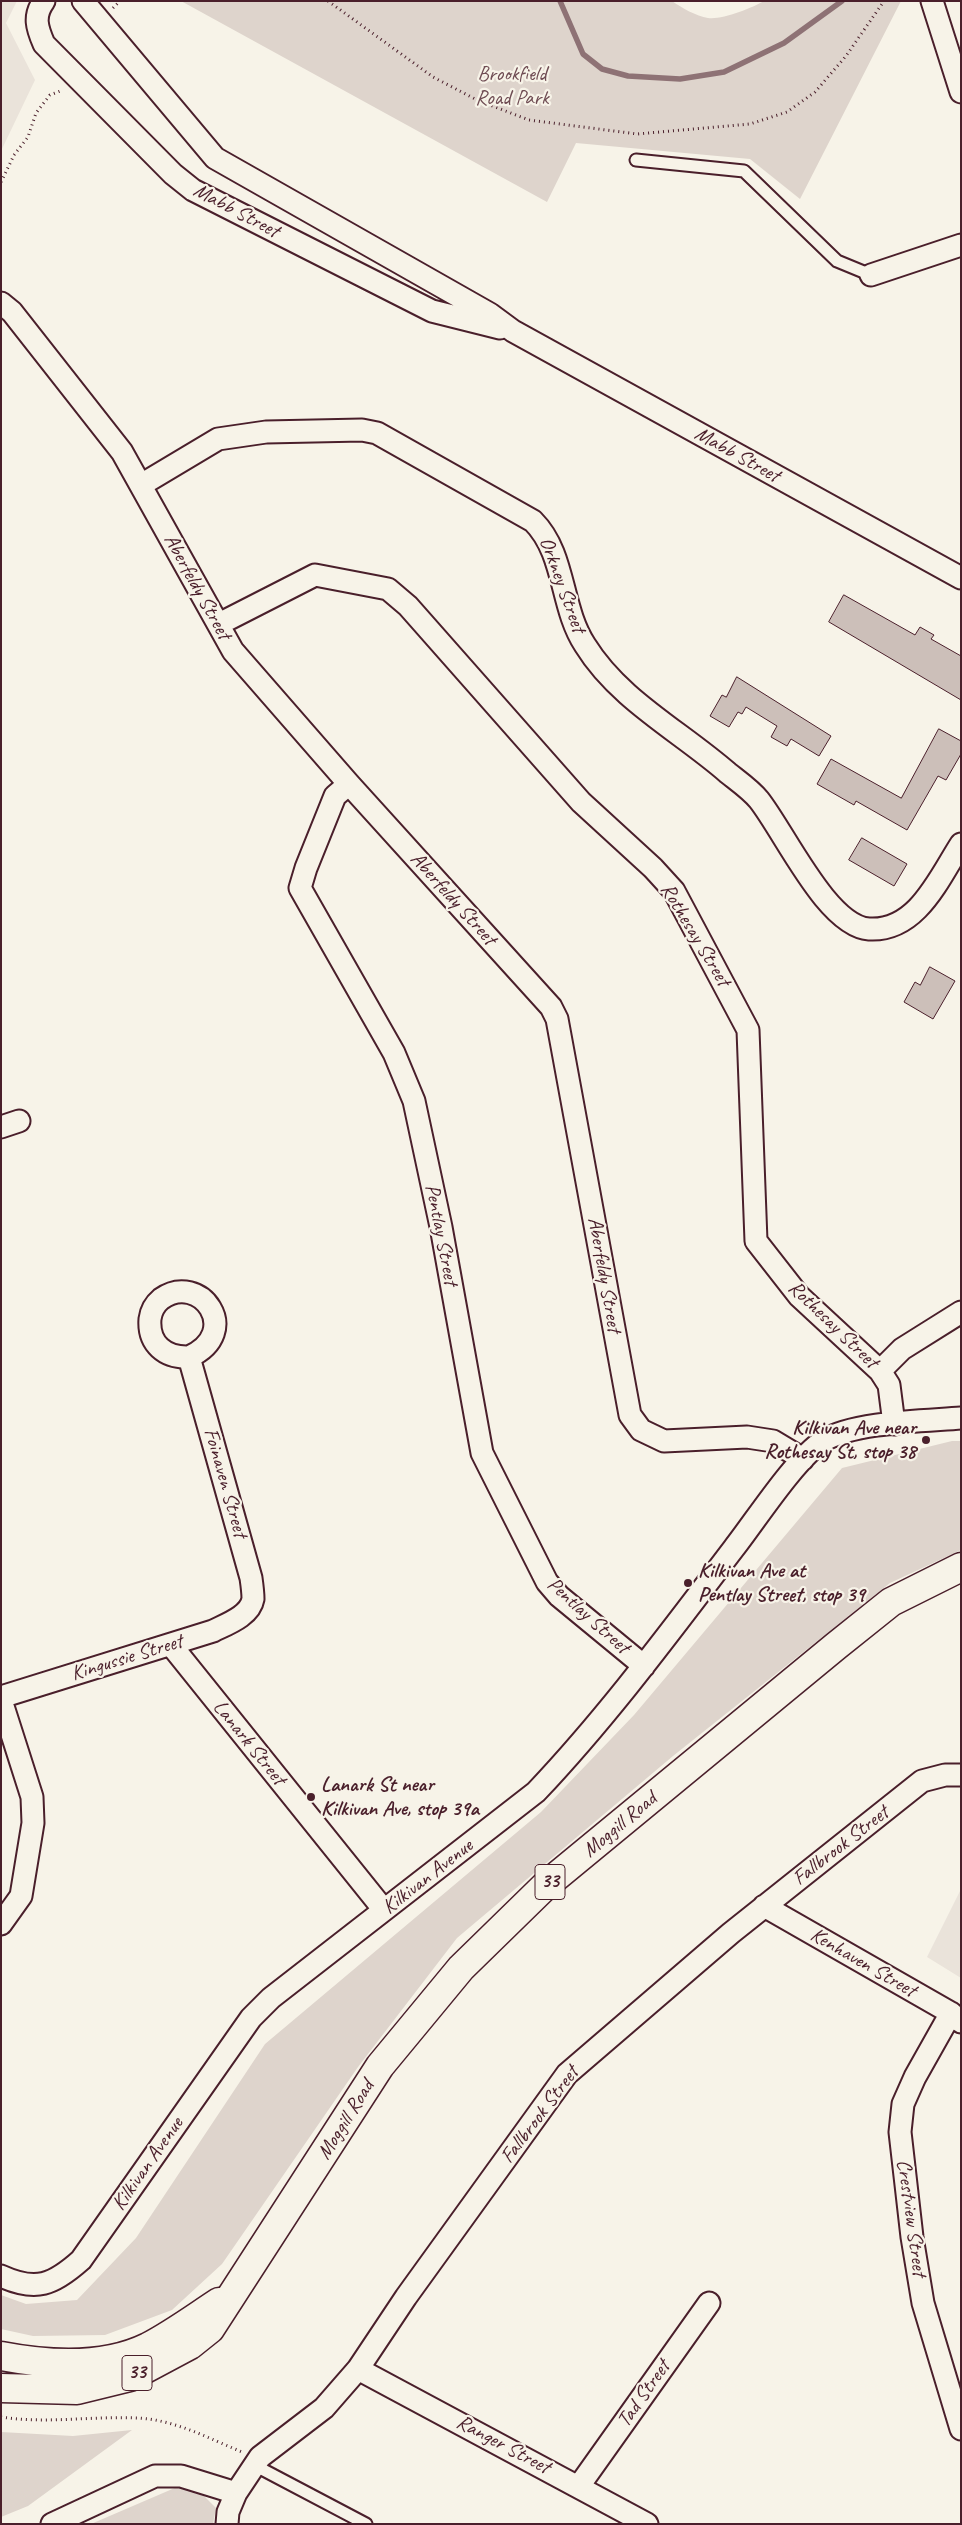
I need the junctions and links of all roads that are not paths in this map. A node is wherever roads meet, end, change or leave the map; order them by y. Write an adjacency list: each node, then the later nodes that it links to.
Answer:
1 (44, 1): 9 (street, Mabb Street)
2 (83, 1): 9 (street, Mabb Street)
3 (932, 1): 4 (street)
4 (961, 92)
5 (636, 160): 7 (lane)
6 (961, 245): 7 (street)
7 (871, 275)
8 (1, 303): 10 (street, Aberfeldy Street)
9 (512, 331): 11 (street, Mabb Street)
10 (140, 485): 12 (street, Aberfeldy Street); 14 (street, Orkney Street)
11 (961, 578)
12 (219, 624): 13 (street, Aberfeldy Street); 17 (street, Rothesay Street)
13 (349, 784): 20 (street, Aberfeldy Street); 24 (street, Pentlay Street)
14 (961, 844)
15 (961, 1312): 17 (street)
16 (189, 1357): 22 (street, Foinaven Street)
17 (880, 1370): 19 (street, Rothesay Street)
18 (961, 1418): 19 (street, Kilkivan Avenue)
19 (894, 1424): 20 (street, Kilkivan Avenue)
20 (803, 1459): 24 (street, Kilkivan Avenue)
21 (961, 1567): 32 (main road, Moggill Road / 33)
22 (248, 1610): 23 (street, Kingussie Street)
23 (171, 1645): 25 (street, Kingussie Street); 28 (street, Lanark Street)
24 (644, 1666): 28 (street, Kilkivan Avenue)
25 (1, 1698): 29 (street)
26 (961, 1776): 27 (street, Fallbrook Street)
27 (764, 1906): 30 (street, Kenhaven Street); 35 (street, Fallbrook Street)
28 (384, 1910): 31 (street, Kilkivan Avenue)
29 (1, 1924)
30 (956, 2018): 37 (street, Crestview Street)
31 (1, 2276)
32 (235, 2292): 34 (main road, Moggill Road / 33); 36 (main road, Moggill Road / 33)
33 (709, 2303): 39 (street, Tad Street)
34 (1, 2356)
35 (358, 2369): 38 (street, Fallbrook Street); 39 (street, Ranger Street)
36 (1, 2388)
37 (961, 2429)
38 (249, 2459): 40 (street, Fallbrook Street); 43 (lane)
39 (579, 2486): 44 (street, Ranger Street)
40 (236, 2493): 41 (street); 42 (street, Fallbrook Street)
41 (52, 2524)
42 (228, 2524)
43 (366, 2524)
44 (647, 2524)

